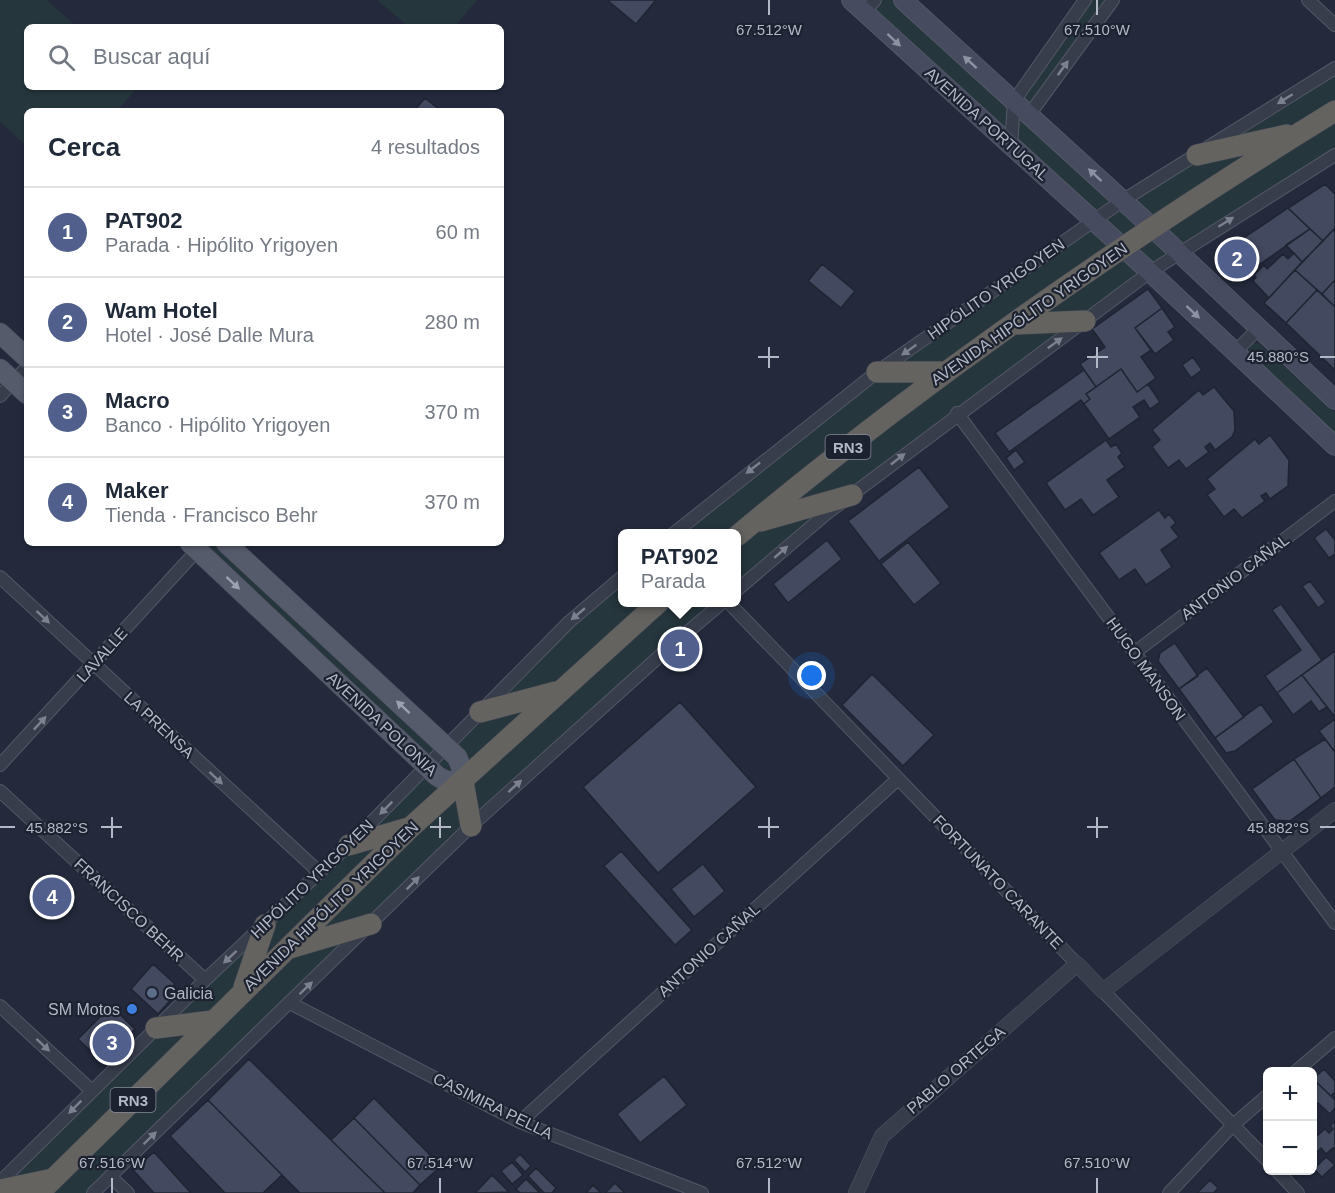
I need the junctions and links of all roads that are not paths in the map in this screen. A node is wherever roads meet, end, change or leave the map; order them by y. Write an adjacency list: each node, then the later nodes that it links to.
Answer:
1 (903, 0): 8 (main road, AVENIDA PORTUGAL, one-way to 1)
2 (1085, 0): 8 (street)
3 (1113, 0): 10 (street, one-way to 3)
4 (1308, 0): 6 (street)
5 (863, 4): 13 (main road, AVENIDA PORTUGAL, one-way to 13)
6 (1335, 25)
7 (1335, 68): 14 (street, HIPÓLITO YRIGOYEN, one-way to 14)
8 (1014, 101): 10 (main road, AVENIDA PORTUGAL); 13 (street)
9 (1335, 111): 12 (highway, AVENIDA HIPÓLITO YRIGOYEN / RN3)
10 (1029, 115): 16 (main road, AVENIDA PORTUGAL, one-way to 10)
11 (1335, 127): 12 (highway)
12 (1301, 132): 14 (highway); 18 (highway, AVENIDA HIPÓLITO YRIGOYEN / RN3)
13 (1011, 147): 17 (main road, AVENIDA PORTUGAL)
14 (1197, 155): 16 (street, HIPÓLITO YRIGOYEN)
15 (1335, 155): 20 (street, one-way to 15)
16 (1122, 201): 17 (street, HIPÓLITO YRIGOYEN); 18 (main road, AVENIDA PORTUGAL)
17 (1094, 221): 19 (main road, AVENIDA PORTUGAL); 28 (street, HIPÓLITO YRIGOYEN, one-way to 28)
18 (1154, 229): 19 (highway, AVENIDA HIPÓLITO YRIGOYEN / RN3); 20 (main road, AVENIDA PORTUGAL)
19 (1123, 248): 21 (main road, AVENIDA PORTUGAL); 23 (highway, AVENIDA HIPÓLITO YRIGOYEN / RN3)
20 (1176, 253): 21 (street); 24 (main road, AVENIDA PORTUGAL)
21 (1150, 272): 22 (street); 26 (main road, AVENIDA PORTUGAL, one-way to 26)
22 (1085, 321): 23 (highway); 31 (street, one-way to 22)
23 (1013, 324): 29 (highway, AVENIDA HIPÓLITO YRIGOYEN / RN3)
24 (1258, 329): 26 (street); 30 (main road, AVENIDA PORTUGAL)
25 (0, 333): 27 (main road)
26 (1236, 352): 32 (main road, AVENIDA PORTUGAL)
27 (24, 355)
28 (877, 372): 29 (highway); 35 (street, HIPÓLITO YRIGOYEN, one-way to 35)
29 (946, 372): 36 (highway, AVENIDA HIPÓLITO YRIGOYEN / RN3)
30 (1335, 400)
31 (957, 413): 33 (street, one-way to 31); 46 (street, HUGO MANSON)
32 (1335, 446)
33 (852, 495): 36 (highway); 42 (street, one-way to 33)
34 (1335, 501): 46 (street, ANTONIO CAÑAL)
35 (679, 529)
36 (744, 530)
37 (196, 546): 47 (street, LAVALLE)
38 (198, 546): 52 (main road, AVENIDA POLONIA, one-way to 52)
39 (229, 546): 50 (main road, AVENIDA POLONIA, one-way to 39)
40 (0, 576): 47 (street, LA PRENSA, one-way to 47)
41 (618, 580): 49 (street, HIPÓLITO YRIGOYEN, one-way to 49)
42 (741, 587)
43 (654, 607): 48 (highway, AVENIDA HIPÓLITO YRIGOYEN / RN3)
44 (718, 607): 57 (street, one-way to 44)
45 (732, 607): 53 (street, FORTUNATO CARANTE)
46 (1134, 653): 60 (street, HUGO MANSON)
47 (94, 665): 51 (street, LAVALLE, one-way to 47); 61 (street, LA PRENSA, one-way to 61)
48 (559, 691): 49 (highway); 54 (highway, AVENIDA HIPÓLITO YRIGOYEN / RN3)
49 (480, 712): 50 (street, HIPÓLITO YRIGOYEN)
50 (446, 747): 52 (street, HIPÓLITO YRIGOYEN); 54 (main road, AVENIDA POLONIA)
51 (0, 765)
52 (428, 766): 54 (main road, AVENIDA POLONIA); 59 (street, HIPÓLITO YRIGOYEN, one-way to 59)
53 (898, 779): 66 (street, FORTUNATO CARANTE); 78 (street, ANTONIO CAÑAL)
54 (463, 781): 57 (highway); 58 (highway, AVENIDA HIPÓLITO YRIGOYEN / RN3)
55 (0, 791): 67 (street, FRANCISCO BEHR)
56 (1335, 810): 60 (street)
57 (471, 826): 63 (street, one-way to 57)
58 (411, 827): 59 (highway); 65 (highway, AVENIDA HIPÓLITO YRIGOYEN / RN3)
59 (349, 845): 61 (street, HIPÓLITO YRIGOYEN)
60 (1280, 851): 62 (street, HUGO MANSON); 68 (street)
61 (319, 872): 64 (street, HIPÓLITO YRIGOYEN)
62 (1335, 923)
63 (371, 924): 65 (highway); 70 (street, one-way to 63)
64 (265, 925): 67 (street, HIPÓLITO YRIGOYEN, one-way to 67); 69 (highway)
65 (287, 949): 69 (highway, AVENIDA HIPÓLITO YRIGOYEN / RN3)
66 (1077, 964): 68 (street, FORTUNATO CARANTE); 89 (street, PABLO ORTEGA)
67 (205, 980): 73 (street, HIPÓLITO YRIGOYEN)
68 (1103, 991): 79 (street, FORTUNATO CARANTE)
69 (243, 992): 72 (highway, AVENIDA HIPÓLITO YRIGOYEN / RN3)
70 (290, 1003): 78 (street, CASIMIRA PELLA); 82 (street, one-way to 70)
71 (0, 1006): 76 (street, one-way to 76)
72 (212, 1020): 73 (highway); 84 (highway, AVENIDA HIPÓLITO YRIGOYEN / RN3)
73 (156, 1028): 76 (street, HIPÓLITO YRIGOYEN)
74 (1335, 1038): 75 (street)
75 (1300, 1067)
76 (92, 1091): 83 (street, HIPÓLITO YRIGOYEN, one-way to 83)
77 (1263, 1099): 79 (street)
78 (520, 1122): 88 (street, CASIMIRA PELLA)
79 (1233, 1125): 80 (street, FORTUNATO CARANTE); 90 (street)
80 (1263, 1156)
81 (1281, 1175): 91 (street)
82 (110, 1176): 86 (street); 87 (street)
83 (0, 1182)
84 (46, 1186): 85 (highway)
85 (0, 1190)
86 (93, 1193)
87 (128, 1193)
88 (702, 1193)
89 (856, 1193)
90 (1169, 1193)
91 (1298, 1193)

